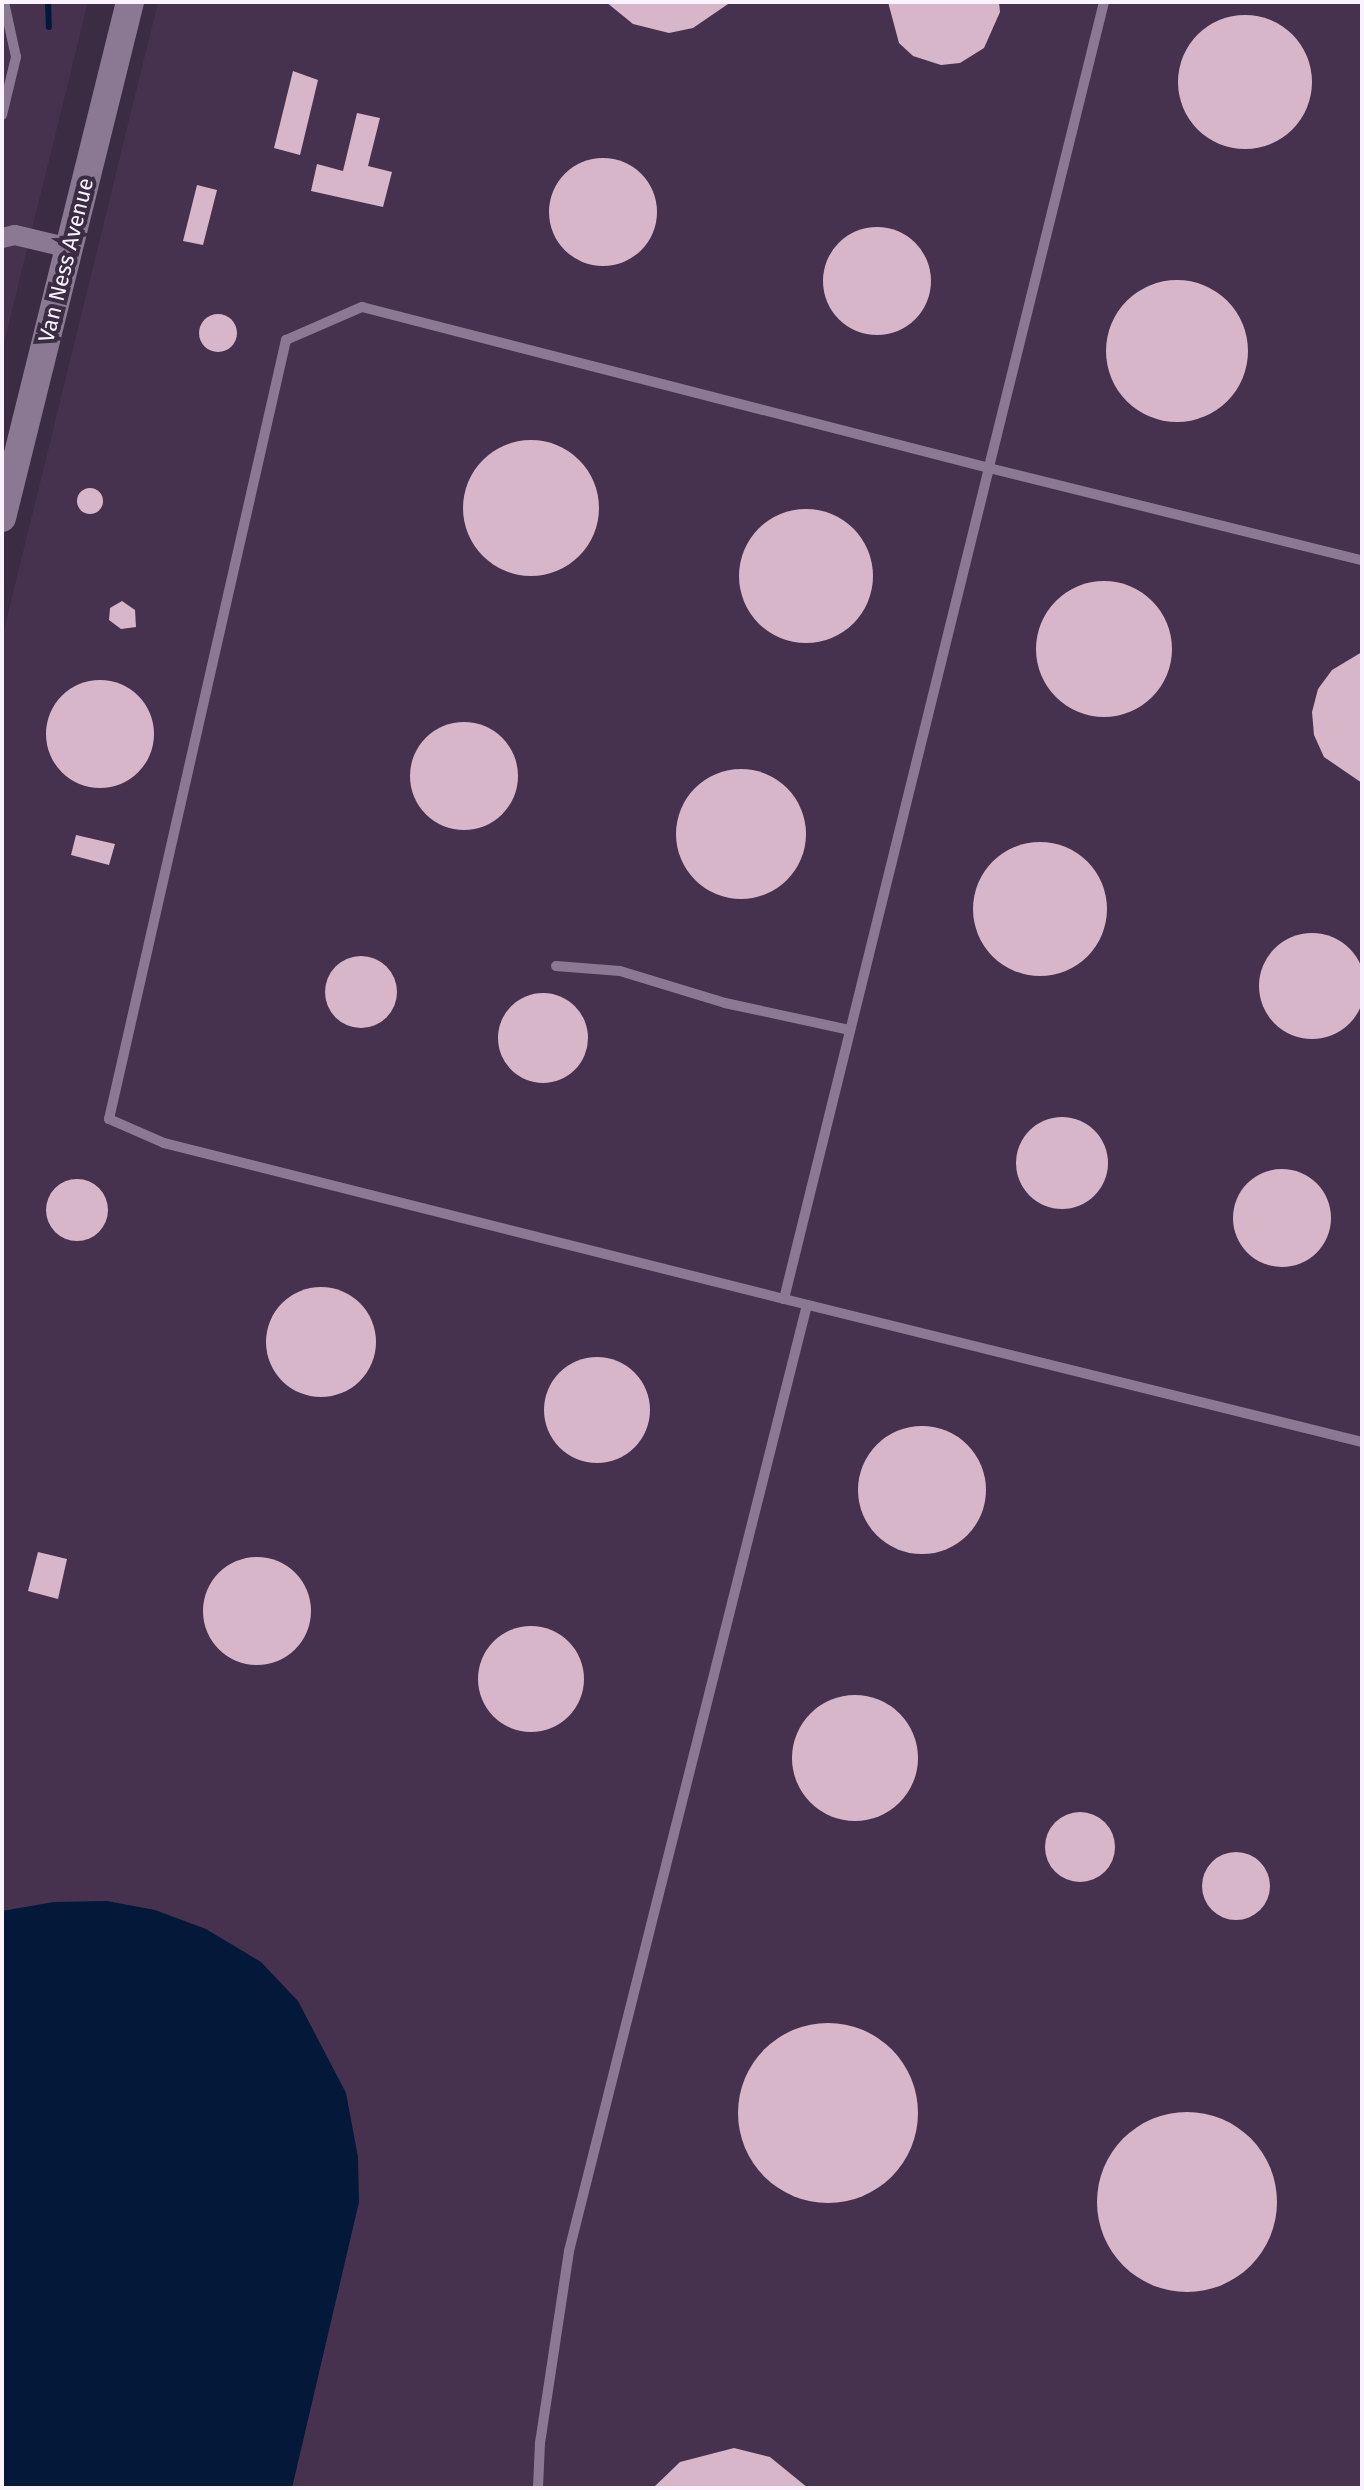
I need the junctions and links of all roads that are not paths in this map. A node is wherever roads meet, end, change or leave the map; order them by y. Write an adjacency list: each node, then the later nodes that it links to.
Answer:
1 (4, 2): 4 (lane)
2 (130, 2): 6 (main road, Van Ness Avenue)
3 (1104, 2): 7 (lane)
4 (2, 115)
5 (6, 232): 6 (street)
6 (69, 248): 8 (main road, Van Ness Avenue)
7 (989, 468): 9 (lane); 11 (lane); 12 (lane)
8 (2, 518)
9 (1362, 560)
10 (556, 966): 11 (lane)
11 (850, 1030): 12 (lane)
12 (784, 1299): 13 (lane)
13 (807, 1305): 14 (lane); 15 (lane)
14 (1362, 1442)
15 (538, 2488)

